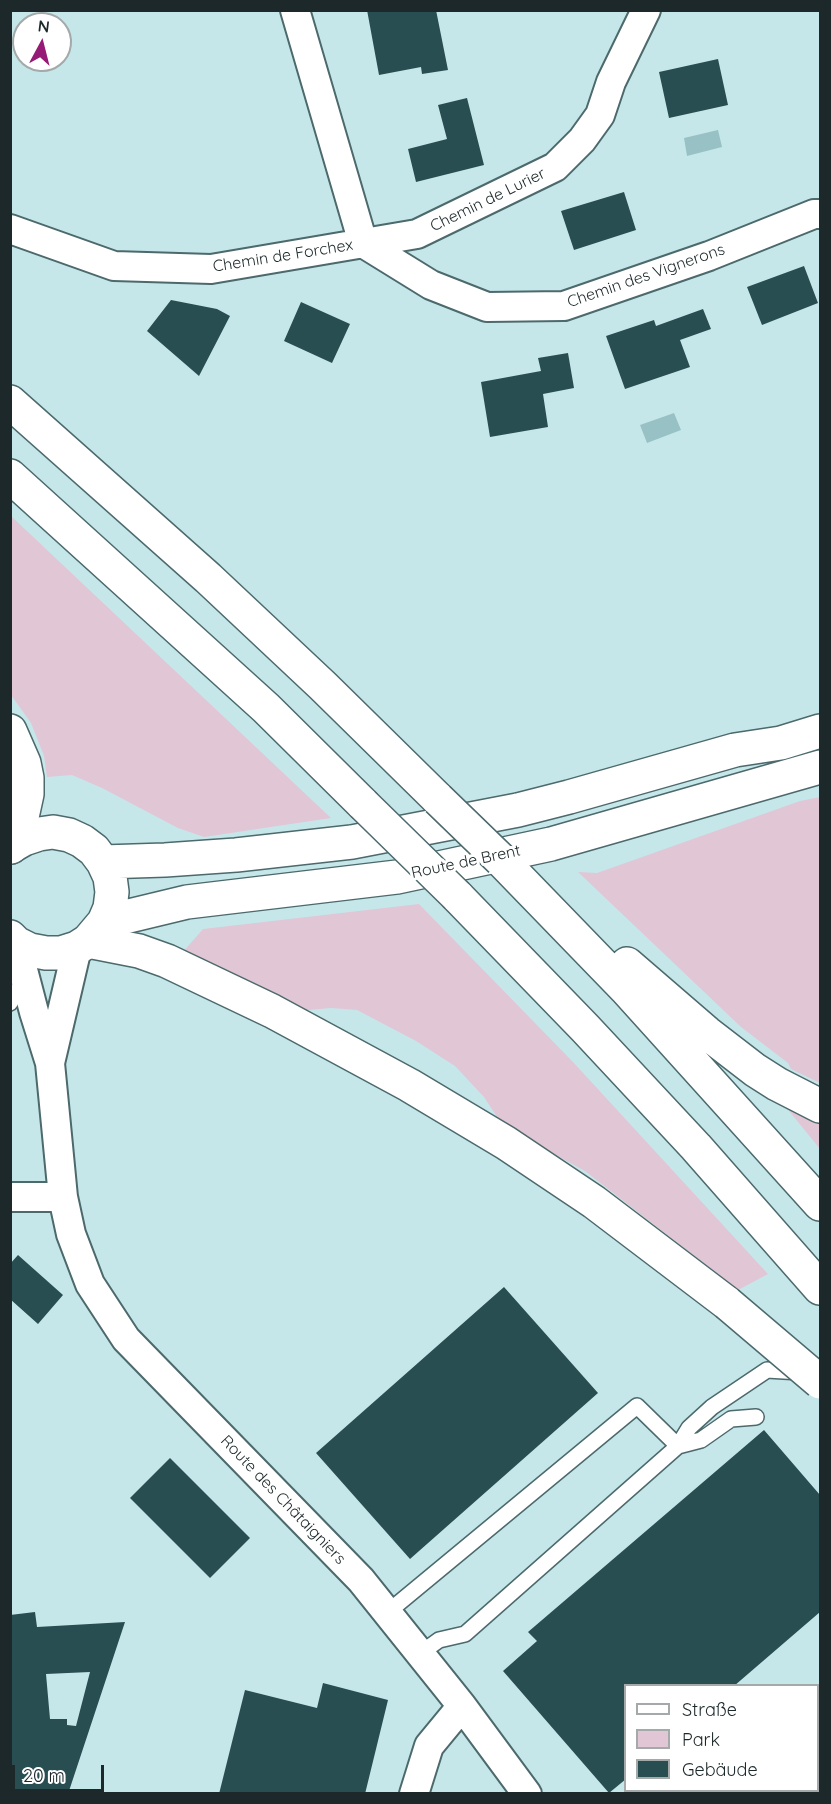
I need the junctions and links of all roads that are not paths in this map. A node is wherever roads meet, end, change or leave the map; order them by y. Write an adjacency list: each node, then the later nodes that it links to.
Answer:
1 (295, 10): 6 (street)
2 (646, 10): 5 (street, Chemin de Lurier)
3 (820, 214): 6 (street, Chemin des Vignerons)
4 (10, 229): 6 (street, Chemin de Forchex)
5 (417, 234): 6 (street, Chemin de Forchex)
6 (363, 243)
7 (10, 402): 14 (main road, bridge)
8 (10, 476): 24 (main road, bridge)
9 (10, 731): 12 (main road)
10 (820, 731): 13 (main road)
11 (820, 767): 15 (main road, Route de Brent)
12 (11, 847): 13 (main road)
13 (103, 862): 15 (main road)
14 (516, 874): 20 (main road); 23 (main road)
15 (90, 937): 16 (main road, Route de Brent); 19 (street, Route des Châtaigniers); 26 (main road, bridge)
16 (13, 940): 17 (street, Route des Châtaigniers)
17 (25, 978): 18 (lane); 19 (street, Route des Châtaigniers)
18 (10, 1003)
19 (51, 1063): 22 (street, Route des Châtaigniers)
20 (820, 1106)
21 (10, 1197): 22 (street)
22 (63, 1197): 29 (street, Route des Châtaigniers)
23 (820, 1204)
24 (820, 1288)
25 (820, 1372): 28 (lane)
26 (820, 1382)
27 (756, 1417): 28 (lane)
28 (678, 1446): 29 (lane); 30 (lane)
29 (388, 1612): 30 (street, Route des Châtaigniers)
30 (421, 1653): 31 (street, Route des Châtaigniers)
31 (462, 1706): 32 (street); 33 (street, Route des Châtaigniers)
32 (414, 1794)
33 (527, 1794)

